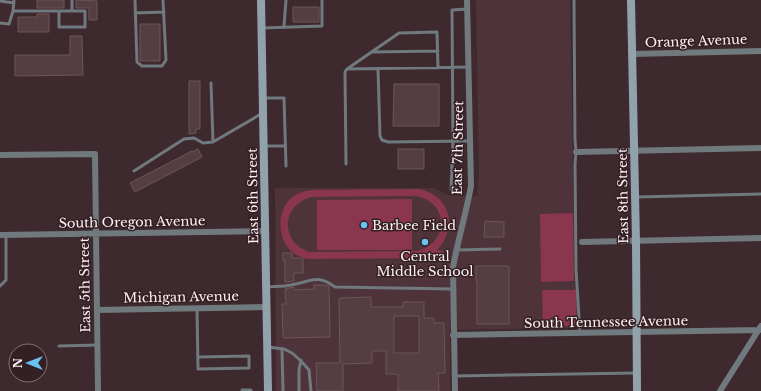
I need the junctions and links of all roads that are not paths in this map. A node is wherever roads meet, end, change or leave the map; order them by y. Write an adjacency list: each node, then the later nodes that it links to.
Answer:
1 (72, 0): 14 (lane)
2 (135, 0): 17 (lane)
3 (163, 0): 16 (lane)
4 (261, 0): 20 (street, East 6th Street)
5 (286, 0): 19 (lane)
6 (322, 0): 19 (lane)
7 (467, 0): 12 (street, East 7th Street)
8 (574, 0): 40 (lane)
9 (631, 0): 24 (street, East 8th Street)
10 (0, 1): 11 (lane)
11 (14, 2): 13 (lane)
12 (468, 9): 25 (lane); 26 (street, East 7th Street)
13 (13, 11): 15 (lane); 18 (lane)
14 (72, 11): 15 (lane); 15 (lane)
15 (59, 12)
16 (164, 12): 17 (lane); 17 (lane)
17 (135, 13)
18 (0, 23)
19 (284, 26): 20 (lane)
20 (262, 28): 31 (street, East 6th Street)
21 (438, 51): 23 (lane); 23 (lane); 27 (lane)
22 (761, 51): 24 (street, Orange Avenue)
23 (372, 52): 29 (lane)
24 (632, 54): 39 (street, East 8th Street)
25 (452, 67): 26 (lane); 27 (lane); 33 (lane)
26 (469, 67): 34 (street, East 7th Street)
27 (438, 68): 28 (lane)
28 (378, 69): 29 (lane); 33 (lane)
29 (347, 70): 42 (lane)
30 (211, 83): 35 (lane)
31 (262, 98): 32 (street, East 6th Street); 37 (lane)
32 (263, 114): 35 (lane); 36 (street, East 6th Street)
33 (453, 141): 34 (lane); 45 (lane)
34 (470, 141): 55 (street, East 7th Street)
35 (213, 142): 44 (lane)
36 (264, 146): 37 (lane); 48 (street, East 6th Street)
37 (285, 146): 43 (lane)
38 (761, 148): 39 (street)
39 (634, 151): 40 (street); 47 (street, East 8th Street)
40 (576, 152): 64 (lane)
41 (0, 155): 49 (street, East 5th Street)
42 (346, 164)
43 (286, 166)
44 (134, 171)
45 (451, 190)
46 (761, 194): 47 (lane)
47 (635, 197): 52 (street, East 8th Street)
48 (265, 230): 49 (street, South Oregon Avenue); 57 (street, East 6th Street)
49 (96, 233): 50 (street, South Oregon Avenue); 61 (street, East 5th Street)
50 (3, 235): 56 (lane)
51 (761, 238): 52 (street)
52 (636, 241): 53 (street); 63 (street, East 8th Street)
53 (582, 242)
54 (500, 249): 55 (lane)
55 (456, 250): 58 (street, East 7th Street)
56 (0, 286)
57 (266, 287): 58 (lane); 59 (street, East 6th Street)
58 (453, 289): 65 (street, East 7th Street)
59 (266, 307): 60 (street, Michigan Avenue); 68 (street, East 6th Street)
60 (197, 308): 61 (street, Michigan Avenue); 70 (lane)
61 (97, 310): 66 (street, East 5th Street)
62 (760, 328): 63 (street, South Tennessee Avenue); 83 (street)
63 (636, 332): 64 (street, South Tennessee Avenue); 72 (street, East 8th Street)
64 (580, 333): 65 (street, South Tennessee Avenue)
65 (453, 335): 73 (street, East 7th Street)
66 (97, 345): 67 (lane); 74 (street, East 5th Street)
67 (59, 346)
68 (267, 347): 69 (lane); 77 (street, East 6th Street)
69 (282, 349): 71 (lane); 78 (lane)
70 (198, 357): 70 (lane)
71 (301, 360): 79 (lane); 80 (lane)
72 (637, 373): 73 (lane); 82 (street, East 8th Street)
73 (454, 376): 81 (street, East 7th Street)
74 (98, 391)
75 (242, 391): 76 (lane)
76 (251, 391)
77 (268, 391)
78 (283, 391)
79 (299, 391)
80 (311, 391)
81 (455, 391)
82 (637, 391)
83 (720, 391)

